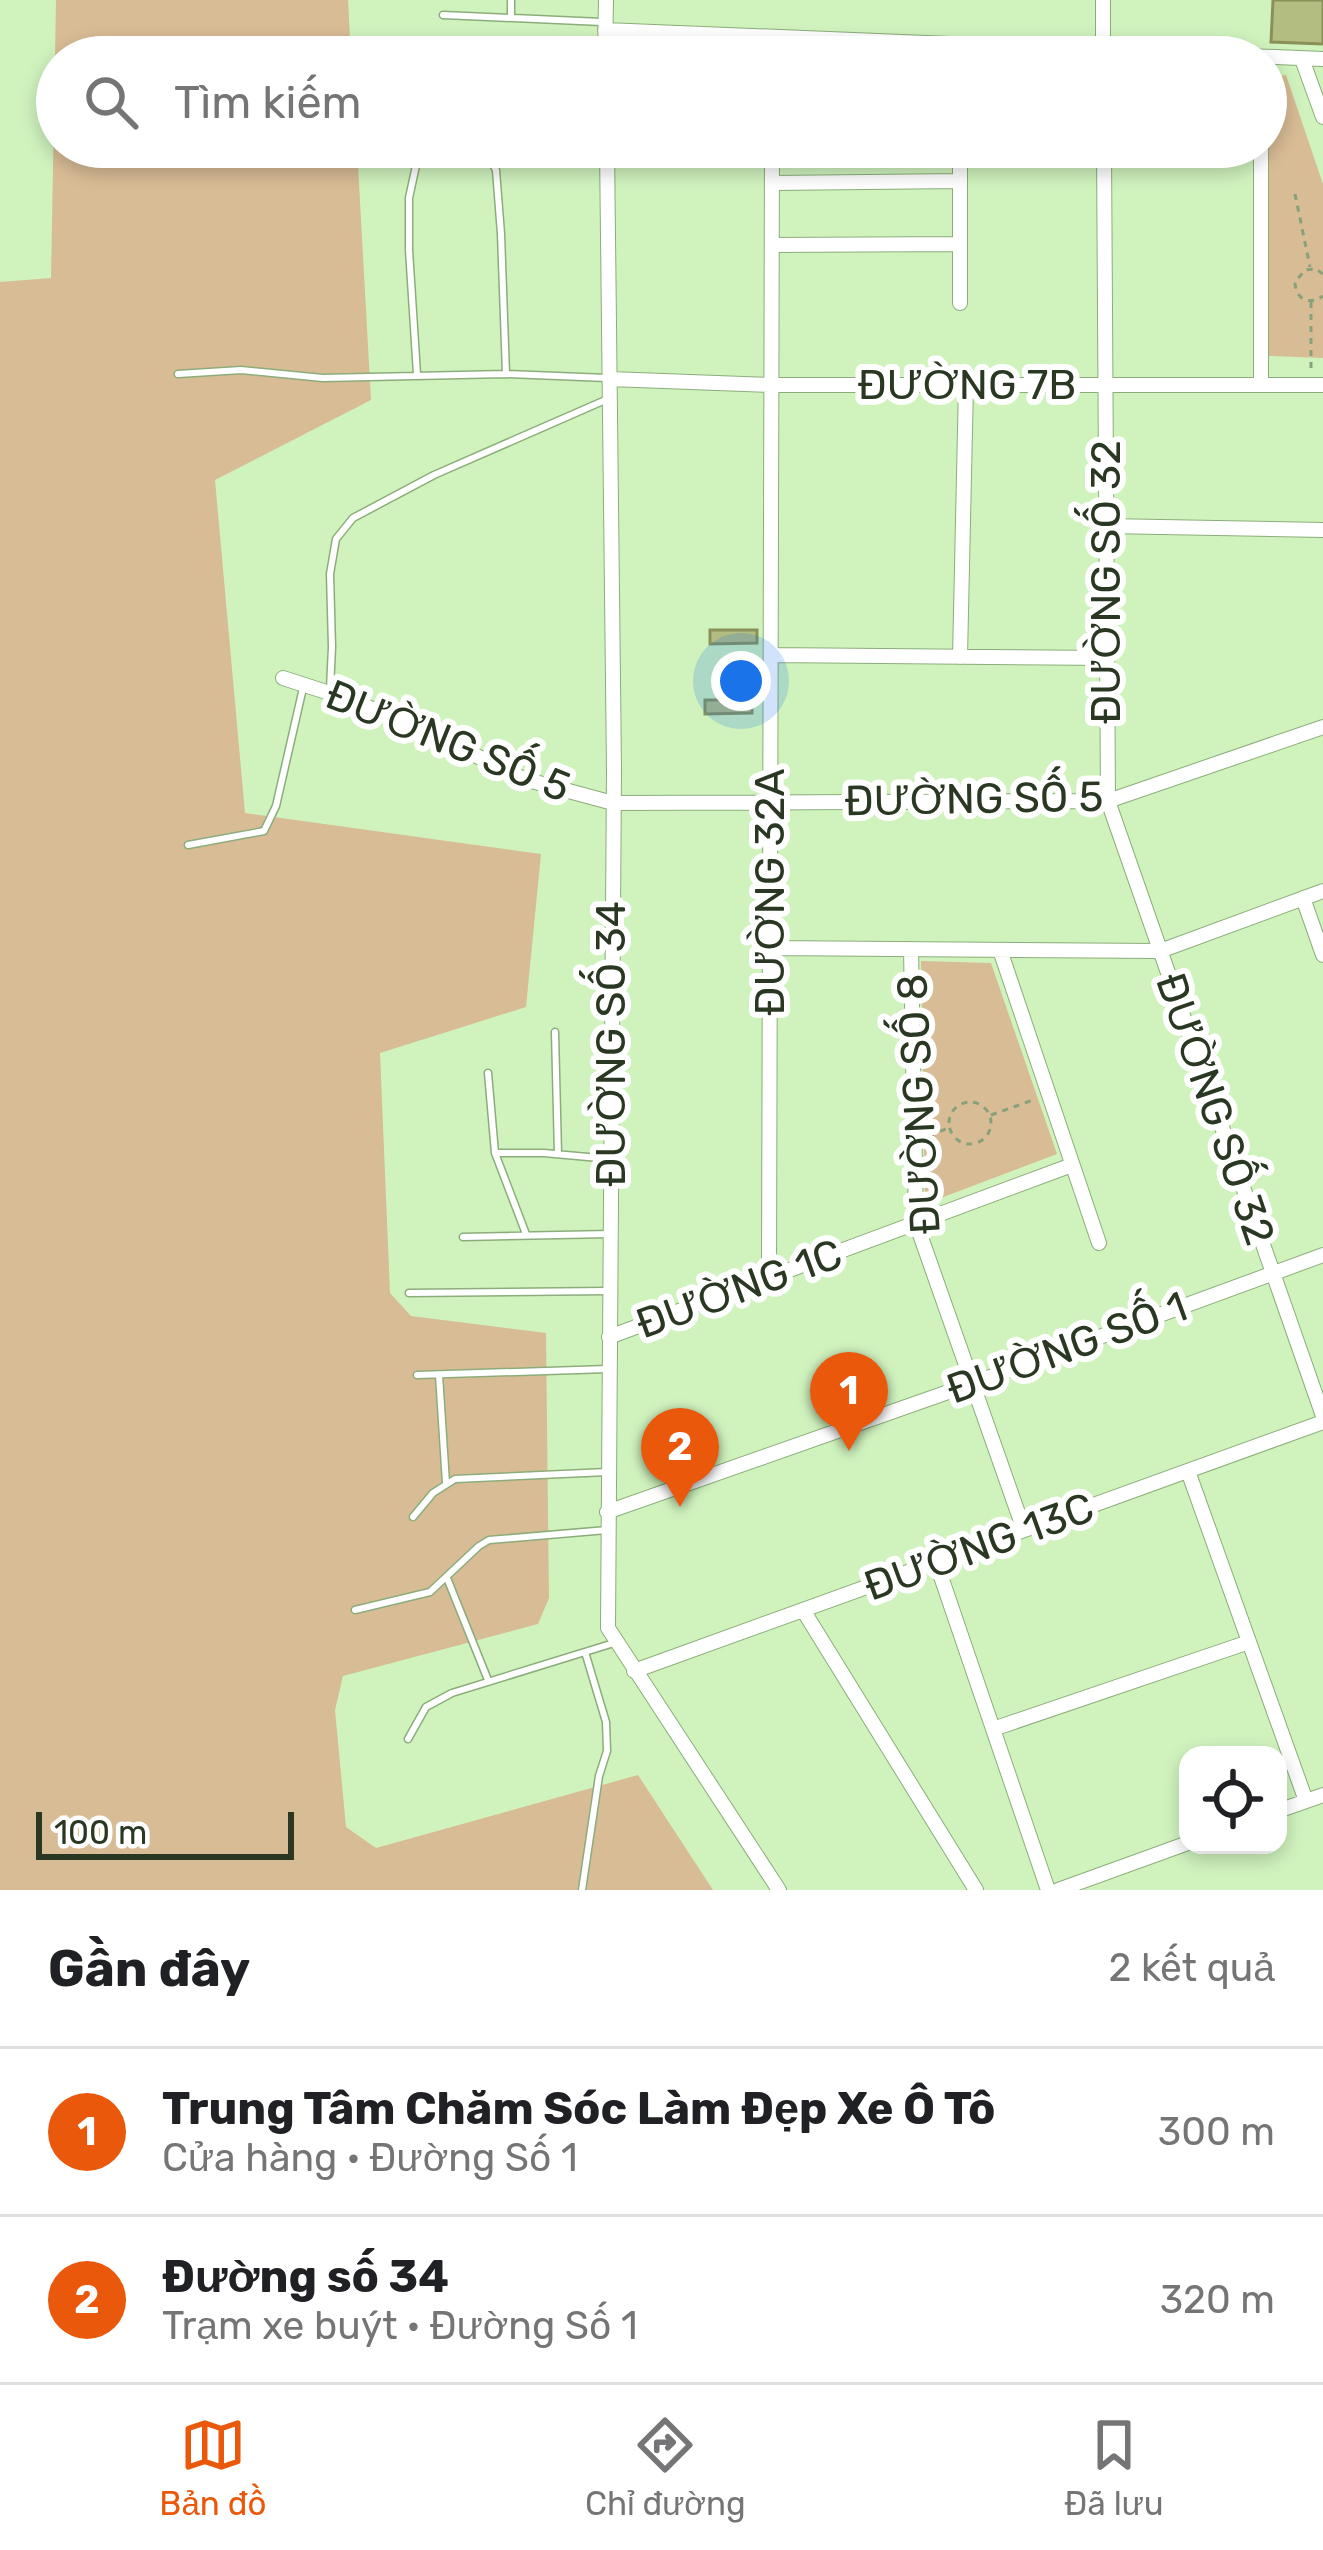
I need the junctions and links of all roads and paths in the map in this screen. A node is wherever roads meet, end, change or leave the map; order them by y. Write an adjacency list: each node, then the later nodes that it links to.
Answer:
1 (511, 0): 5 (lane)
2 (606, 0): 6 (street)
3 (1103, 0): 9 (street)
4 (443, 14): 5 (lane)
5 (511, 18): 6 (lane)
6 (605, 26): 7 (street); 8 (street)
7 (605, 36)
8 (753, 36)
9 (1103, 36)
10 (1287, 58): 11 (street)
11 (1302, 59): 12 (street); 13 (street)
12 (1323, 59)
13 (1323, 117)
14 (415, 168): 32 (lane)
15 (495, 168): 33 (lane)
16 (607, 168): 34 (street, ĐƯỜNG SỐ 34)
17 (772, 168): 22 (street, ĐƯỜNG 32A)
18 (960, 168): 21 (street)
19 (1104, 168): 39 (street, ĐƯỜNG SỐ 32)
20 (1261, 168): 35 (street)
21 (960, 181): 22 (street); 24 (street)
22 (772, 183): 25 (street, ĐƯỜNG 32A)
23 (1295, 194): 26 (path)
24 (960, 244): 25 (street); 30 (street)
25 (772, 245): 36 (street, ĐƯỜNG 32A)
26 (1311, 268): 27 (path); 29 (path)
27 (1323, 274)
28 (1323, 296): 29 (path)
29 (1311, 302): 37 (path)
30 (960, 303)
31 (178, 374): 32 (lane)
32 (417, 374): 33 (lane)
33 (506, 374): 34 (lane)
34 (610, 379): 36 (street, ĐƯỜNG 7B); 40 (street, ĐƯỜNG SỐ 34)
35 (1261, 384): 37 (street, ĐƯỜNG 7B); 39 (street, ĐƯỜNG 7B)
36 (771, 385): 38 (street, ĐƯỜNG 7B); 43 (street, ĐƯỜNG 32A)
37 (1317, 385)
38 (966, 386): 39 (street, ĐƯỜNG 7B); 44 (street)
39 (1105, 386): 41 (street, ĐƯỜNG SỐ 32)
40 (610, 398): 48 (lane); 50 (street, ĐƯỜNG SỐ 34)
41 (1106, 526): 42 (street); 45 (street, ĐƯỜNG SỐ 32)
42 (1323, 530)
43 (771, 655): 44 (street); 51 (street, ĐƯỜNG 32A)
44 (960, 657): 45 (street)
45 (1107, 658): 52 (street, ĐƯỜNG SỐ 32)
46 (283, 678): 47 (street, ĐƯỜNG SỐ 5)
47 (304, 684): 48 (street, ĐƯỜNG SỐ 5); 53 (lane)
48 (330, 693): 50 (street, ĐƯỜNG SỐ 5)
49 (1323, 727): 52 (street, ĐƯỜNG SỐ 5)
50 (613, 802): 51 (street, ĐƯỜNG SỐ 5); 69 (street, ĐƯỜNG SỐ 34)
51 (771, 802): 52 (street, ĐƯỜNG SỐ 5); 56 (street, ĐƯỜNG 32A)
52 (1108, 802): 59 (street, ĐƯỜNG SỐ 32)
53 (188, 845)
54 (1323, 891): 55 (street)
55 (1303, 898): 59 (street); 60 (street)
56 (770, 948): 57 (street); 78 (street, ĐƯỜNG 32A)
57 (911, 949): 58 (street); 66 (street, ĐƯỜNG SỐ 8)
58 (1000, 950): 59 (street); 63 (street)
59 (1160, 951): 77 (street, ĐƯỜNG SỐ 32)
60 (1323, 955)
61 (555, 1031): 68 (lane)
62 (488, 1073): 67 (lane)
63 (1049, 1094): 64 (path); 70 (street)
64 (990, 1116): 65 (path); 65 (path)
65 (950, 1128): 66 (path)
66 (914, 1142): 71 (street, ĐƯỜNG SỐ 8)
67 (495, 1153): 68 (lane); 72 (lane)
68 (558, 1154): 69 (lane)
69 (610, 1159): 73 (street, ĐƯỜNG SỐ 34)
70 (1072, 1165): 71 (street, ĐƯỜNG 1C); 75 (street)
71 (916, 1223): 78 (street, ĐƯỜNG 1C); 85 (street, ĐƯỜNG SỐ 8)
72 (526, 1234): 73 (lane); 74 (lane)
73 (610, 1234): 79 (street, ĐƯỜNG SỐ 34)
74 (463, 1237)
75 (1099, 1243)
76 (1323, 1255): 77 (street, ĐƯỜNG SỐ 1)
77 (1273, 1273): 85 (street, ĐƯỜNG SỐ 1); 86 (street, ĐƯỜNG SỐ 32)
78 (770, 1278): 81 (street, ĐƯỜNG 1C)
79 (609, 1292): 80 (lane); 81 (street, ĐƯỜNG SỐ 34)
80 (409, 1293)
81 (609, 1337): 82 (street, ĐƯỜNG SỐ 34)
82 (608, 1369): 84 (lane); 88 (street, ĐƯỜNG SỐ 34)
83 (417, 1375): 84 (lane)
84 (439, 1375): 89 (lane)
85 (971, 1384): 90 (street, ĐƯỜNG SỐ 1); 93 (street, ĐƯỜNG SỐ 8)
86 (1323, 1419): 87 (street, ĐƯỜNG 13C)
87 (1188, 1471): 93 (street, ĐƯỜNG 13C); 99 (street)
88 (607, 1472): 89 (lane); 90 (street, ĐƯỜNG SỐ 34)
89 (446, 1483): 91 (lane)
90 (607, 1512): 92 (street, ĐƯỜNG SỐ 34)
91 (412, 1517)
92 (607, 1530): 95 (lane); 98 (street, ĐƯỜNG SỐ 34)
93 (1024, 1530): 94 (street, ĐƯỜNG 13C)
94 (936, 1562): 97 (street, ĐƯỜNG 13C); 103 (street)
95 (447, 1578): 96 (lane); 102 (lane)
96 (356, 1610)
97 (803, 1610): 101 (street, ĐƯỜNG 13C); 111 (street)
98 (616, 1642): 100 (lane); 101 (street, ĐƯỜNG SỐ 34)
99 (1249, 1642): 103 (street); 106 (street)
100 (585, 1652): 102 (lane); 109 (lane)
101 (634, 1671): 110 (street, ĐƯỜNG SỐ 34)
102 (489, 1682): 104 (lane)
103 (993, 1729): 112 (street)
104 (408, 1739)
105 (1323, 1795): 106 (street)
106 (1306, 1801): 107 (street)
107 (1287, 1808)
108 (1179, 1846): 113 (street)
109 (582, 1890)
110 (778, 1890)
111 (976, 1890)
112 (1048, 1890)
113 (1058, 1890)

